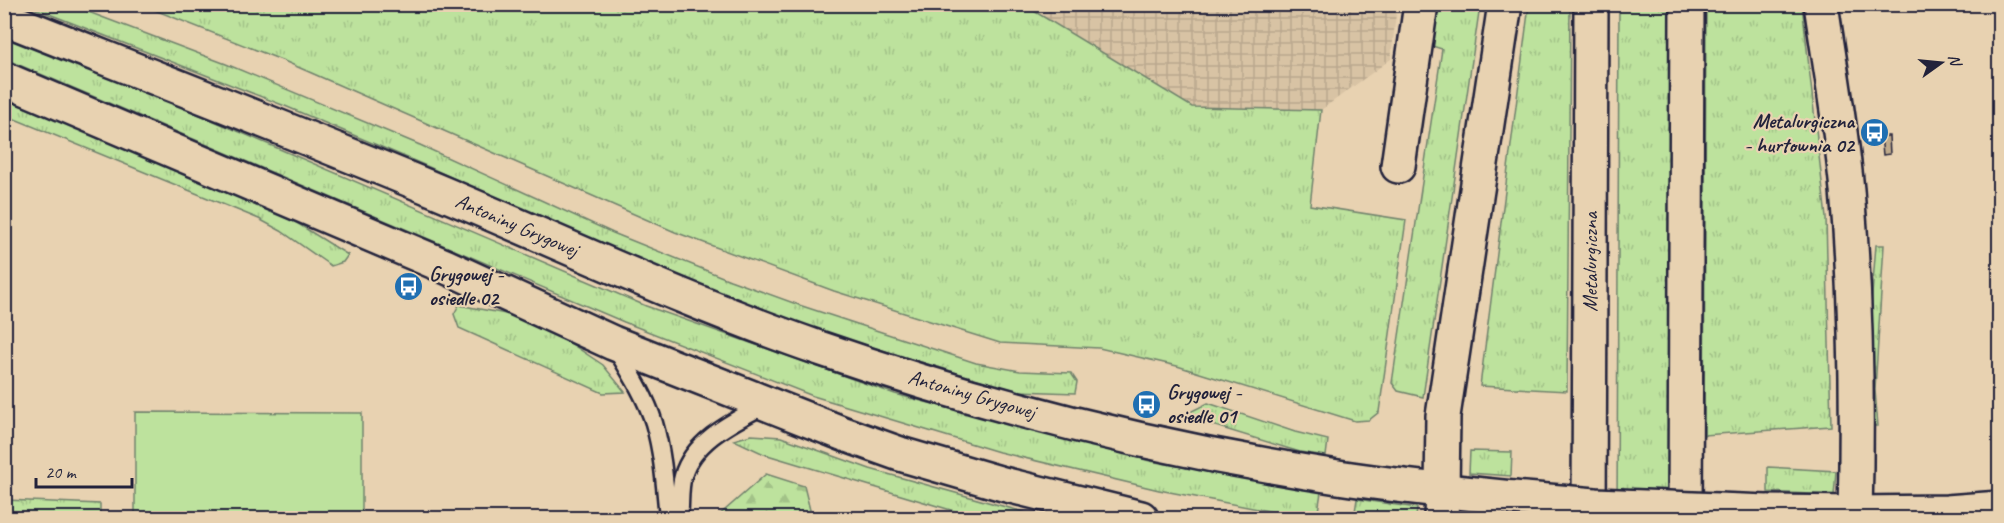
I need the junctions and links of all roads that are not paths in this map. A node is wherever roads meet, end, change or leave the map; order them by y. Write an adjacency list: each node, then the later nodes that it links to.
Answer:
1 (1421, 4): 8 (street)
2 (1505, 4): 11 (street)
3 (1591, 4): 17 (street, Metalurgiczna)
4 (1687, 4): 18 (street)
5 (1821, 4): 13 (street)
6 (4, 18): 11 (street, Antoniny Grygowej)
7 (4, 79): 9 (street)
8 (1398, 166)
9 (613, 343): 10 (street); 14 (lane)
10 (766, 404): 15 (lane); 16 (street)
11 (1441, 505): 13 (street, Antoniny Grygowej, bridge)
12 (2000, 508): 13 (street, Antoniny Grygowej)
13 (1855, 516)
14 (668, 519)
15 (679, 519)
16 (1141, 519)
17 (1589, 519)
18 (1685, 519)

